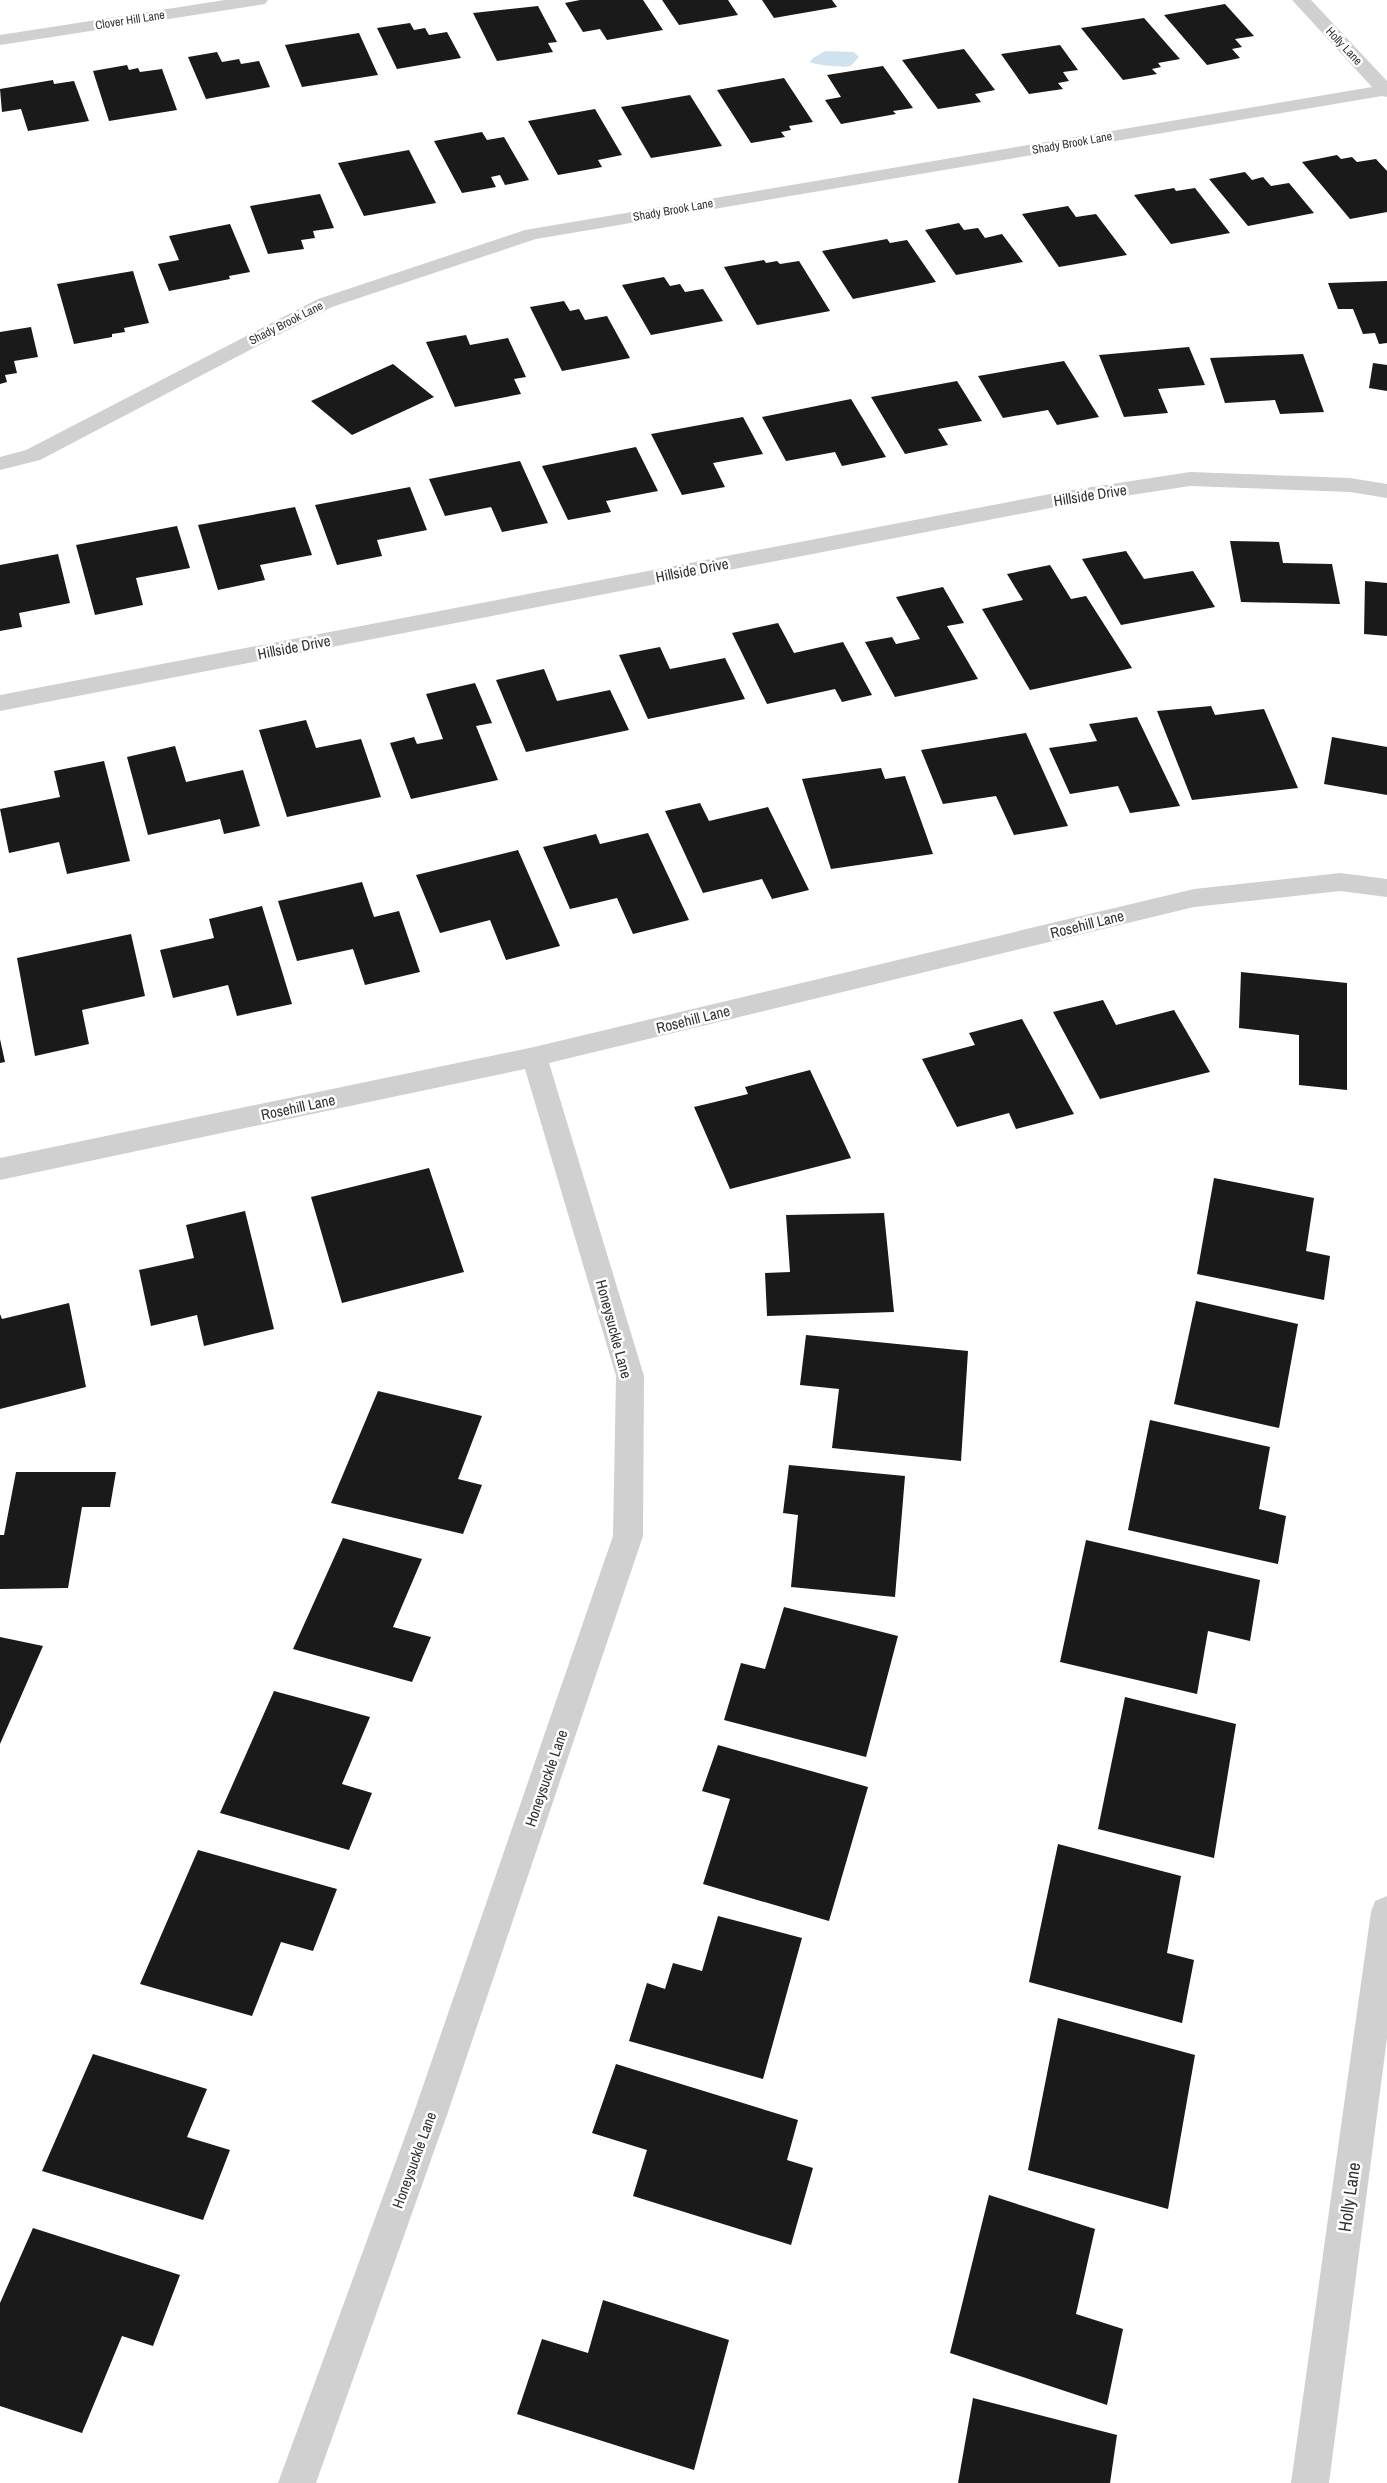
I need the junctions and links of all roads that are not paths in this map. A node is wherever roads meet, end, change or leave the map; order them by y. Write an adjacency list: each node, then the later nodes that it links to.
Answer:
1 (259, 0): 3 (street, Clover Hill Lane)
2 (1301, 0): 4 (street, Holly Lane)
3 (0, 40)
4 (1386, 91): 5 (street, Shady Brook Lane)
5 (0, 464)
6 (1387, 491): 7 (street, Hillside Drive)
7 (0, 703)
8 (1387, 888): 9 (street, Rosehill Lane)
9 (534, 1057): 10 (street, Rosehill Lane); 12 (street, Honeysuckle Lane)
10 (0, 1169)
11 (1387, 1912): 13 (street, Holly Lane)
12 (297, 2483)
13 (1310, 2483)

